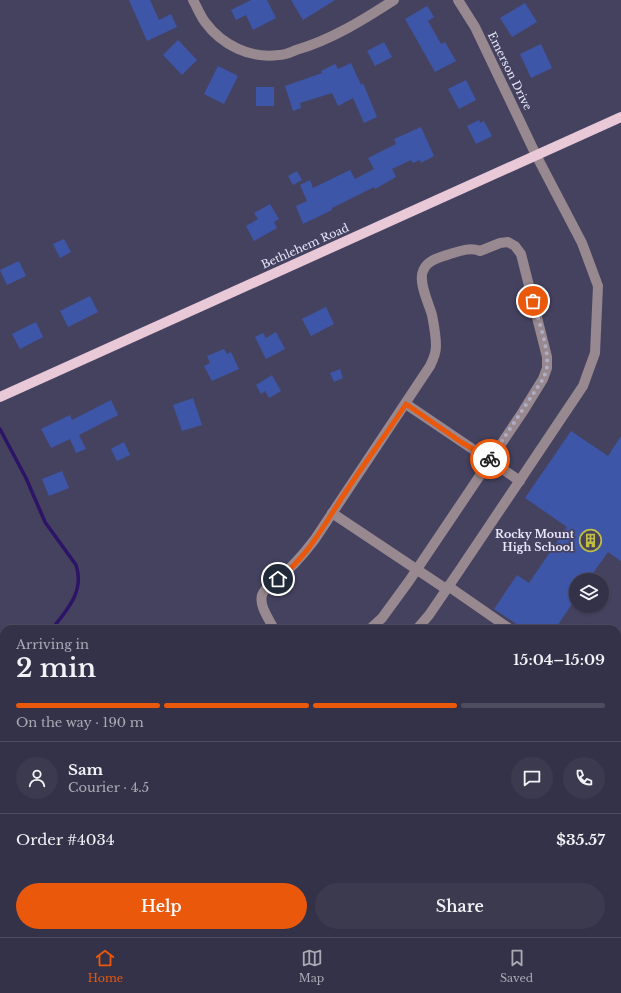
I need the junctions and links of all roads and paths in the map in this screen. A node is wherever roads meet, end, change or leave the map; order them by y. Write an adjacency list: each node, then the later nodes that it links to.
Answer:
1 (193, 0): 2 (street)
2 (394, 0)
3 (458, 0): 5 (street, Emerson Drive)
4 (621, 117): 5 (main road, Bethlehem Road)
5 (536, 155): 6 (main road, Bethlehem Road); 9 (street, Emerson Drive)
6 (0, 397)
7 (406, 404): 8 (street); 8 (street); 10 (street)
8 (490, 460): 9 (street); 11 (street)
9 (520, 481): 12 (street, Emerson Drive)
10 (332, 513): 11 (street); 13 (street)
11 (417, 569): 12 (street); 14 (street)
12 (447, 588): 15 (street, Emerson Drive); 16 (street)
13 (272, 625)
14 (374, 625)
15 (420, 625)
16 (504, 625)

